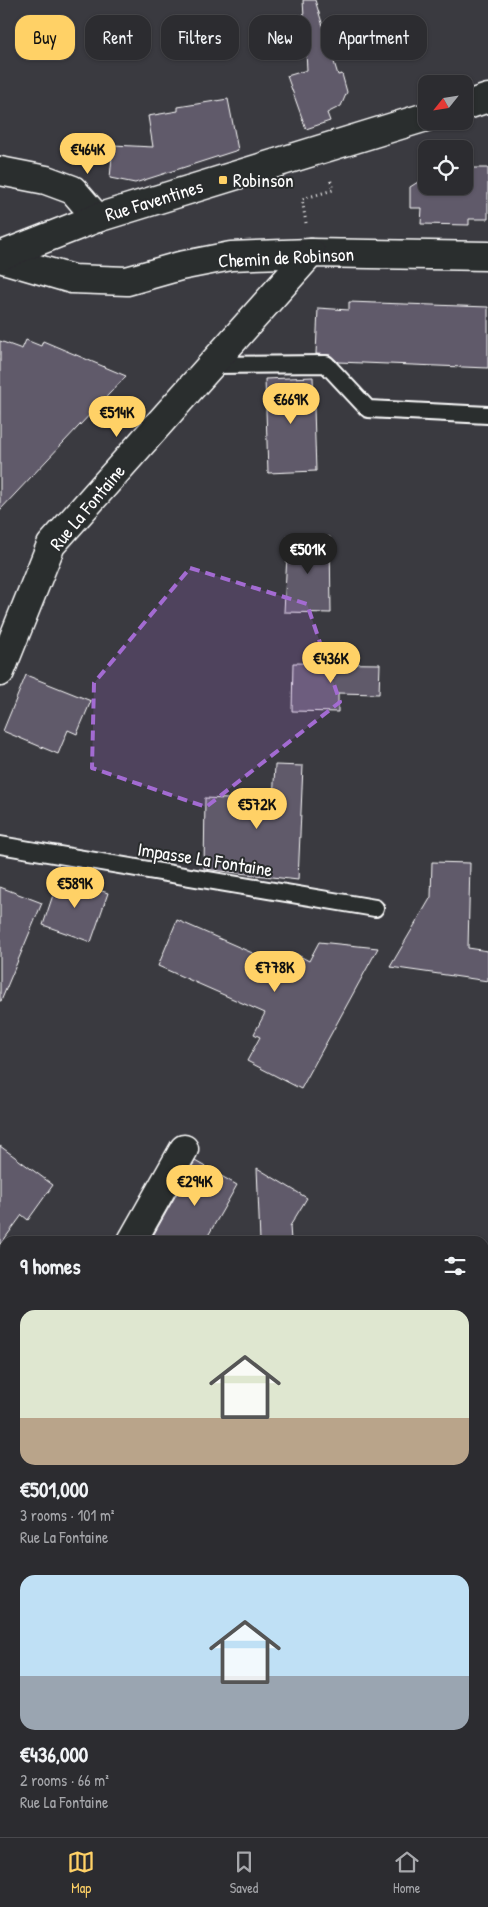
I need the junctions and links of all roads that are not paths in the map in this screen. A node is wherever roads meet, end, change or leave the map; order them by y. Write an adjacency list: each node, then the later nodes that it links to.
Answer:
1 (488, 98): 2 (street)
2 (473, 103)
3 (418, 120): 5 (street, Rue Faventines)
4 (0, 171): 5 (street)
5 (97, 218): 8 (street, Rue Faventines)
6 (311, 253): 7 (street, Chemin de Robinson); 8 (street, Chemin de Robinson); 9 (street, Rue La Fontaine)
7 (488, 256)
8 (0, 257)
9 (212, 365): 10 (lane); 11 (street, Rue La Fontaine)
10 (488, 415)
11 (0, 672)
12 (0, 845): 13 (lane, Impasse La Fontaine)
13 (375, 908)
14 (184, 1149): 15 (street)
15 (135, 1236)

